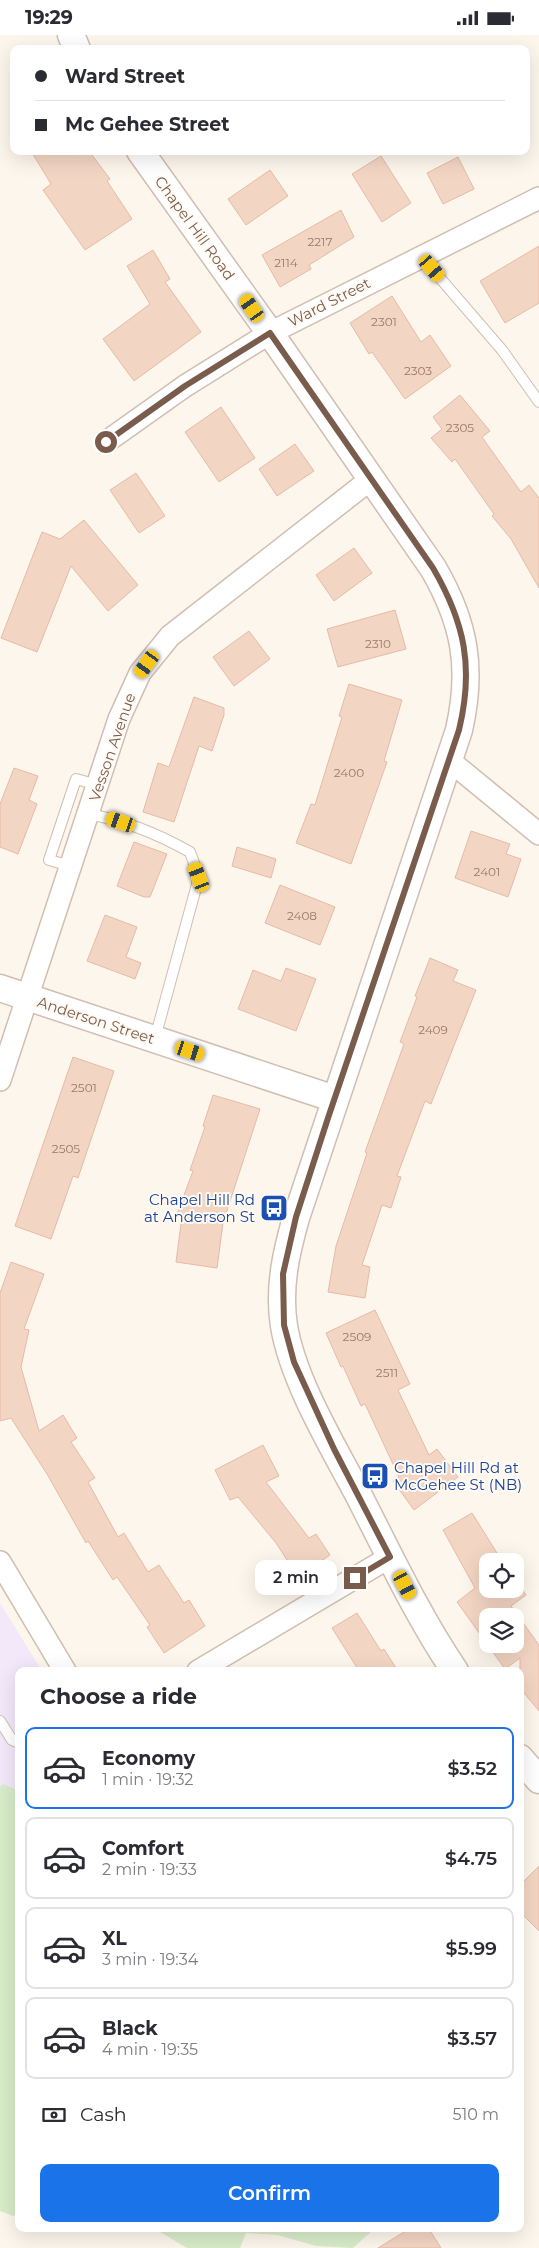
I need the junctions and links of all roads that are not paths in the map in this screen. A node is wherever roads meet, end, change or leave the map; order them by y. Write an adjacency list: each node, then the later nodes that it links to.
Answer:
1 (143, 155): 4 (street, Chapel Hill Road)
2 (539, 198): 3 (street, Ward Street)
3 (422, 257): 4 (street, Ward Street); 5 (lane)
4 (270, 333): 6 (street, Ward Street); 7 (street, Chapel Hill Road)
5 (539, 402)
6 (106, 442)
7 (371, 479): 8 (street, Chapel Hill Road); 9 (street, Vesson Avenue)
8 (450, 761): 11 (street); 17 (street, Chapel Hill Road)
9 (98, 785): 10 (street, Vesson Avenue); 12 (lane)
10 (88, 814): 12 (street, Vesson Avenue); 15 (lane)
11 (539, 833)
12 (71, 866): 14 (street, Vesson Avenue)
13 (0, 989): 14 (street, Anderson Street)
14 (27, 998): 15 (street, Anderson Street); 16 (street, Vesson Avenue)
15 (154, 1039): 17 (street, Anderson Street)
16 (0, 1080)
17 (335, 1099): 18 (street, Chapel Hill Road)
18 (390, 1557): 21 (street); 22 (street, Chapel Hill Road)
19 (0, 1562): 20 (street)
20 (63, 1667)
21 (205, 1667)
22 (452, 1667)
23 (0, 1721): 24 (lane)
24 (15, 1741)
25 (524, 1763): 26 (street)
26 (539, 1780)

